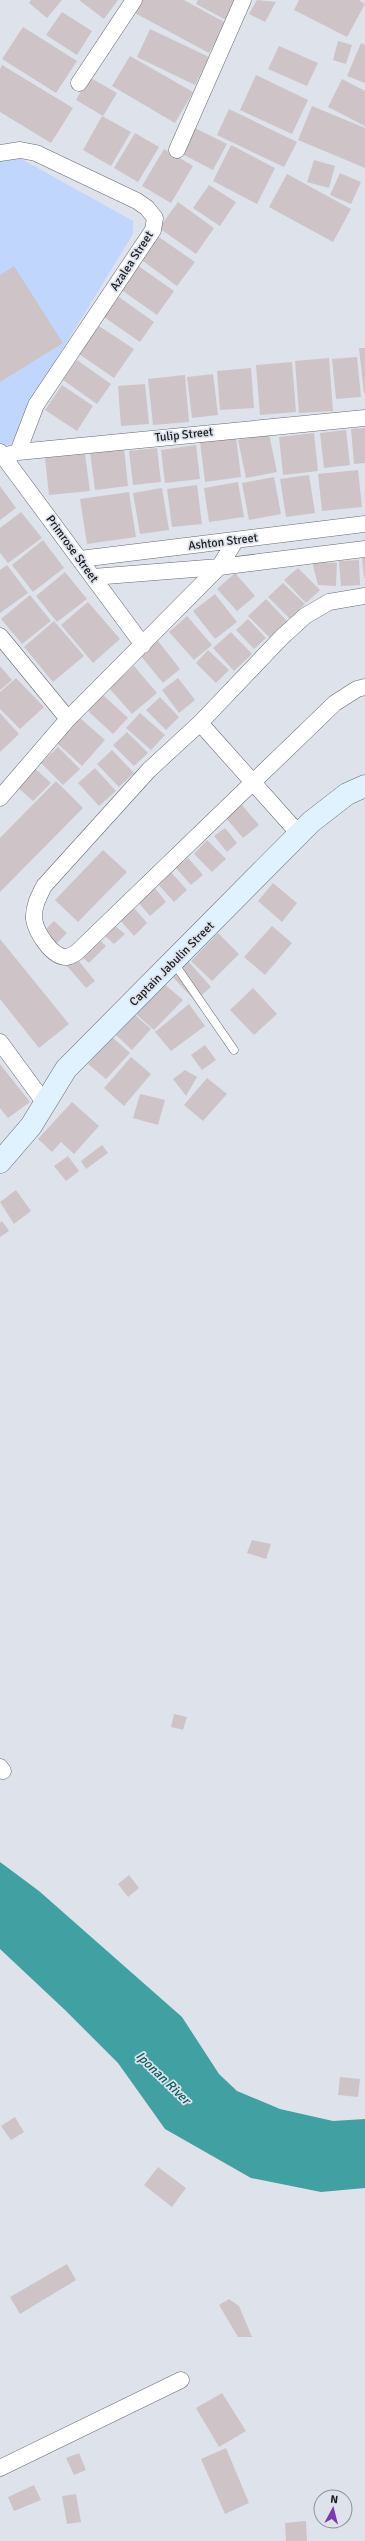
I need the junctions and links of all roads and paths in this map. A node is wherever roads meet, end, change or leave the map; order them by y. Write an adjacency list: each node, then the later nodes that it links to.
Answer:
1 (134, 0): 3 (street)
2 (243, 0): 4 (street)
3 (79, 83)
4 (177, 150)
5 (0, 153): 7 (street, Azalea Street)
6 (365, 418): 7 (street, Tulip Street)
7 (7, 454): 11 (street, Primrose Street)
8 (365, 524): 9 (street, Ashton Street)
9 (236, 540): 11 (street, Ashton Street); 12 (street)
10 (365, 549): 12 (street, Ashton Street)
11 (80, 559): 13 (street, Primrose Street)
12 (219, 567): 13 (street, Ashton Street); 16 (street)
13 (93, 578): 16 (street, Primrose Street)
14 (365, 596): 19 (street)
15 (0, 636): 18 (street)
16 (143, 645): 18 (street)
17 (365, 687): 20 (street)
18 (68, 719): 22 (street)
19 (200, 723): 20 (street); 20 (street)
20 (254, 781): 23 (street)
21 (365, 786): 23 (street, Captain Jabulin Street)
22 (2, 793)
23 (300, 835): 24 (street, Captain Jabulin Street)
24 (173, 962): 26 (lane); 27 (street, Captain Jabulin Street)
25 (0, 1042): 27 (street)
26 (234, 1050)
27 (44, 1102): 28 (street, Captain Jabulin Street)
28 (0, 1162)
29 (181, 2380): 30 (street)
30 (0, 2468)

